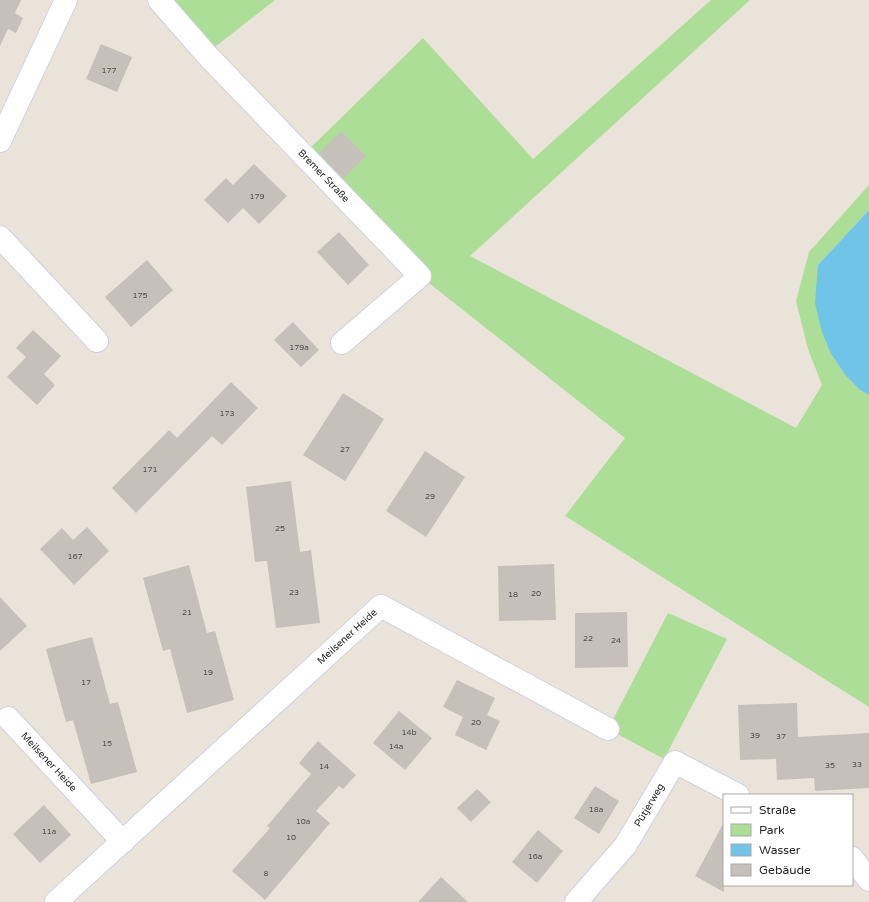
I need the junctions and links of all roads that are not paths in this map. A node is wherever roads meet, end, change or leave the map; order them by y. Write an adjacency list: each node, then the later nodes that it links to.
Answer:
1 (66, 0): 3 (street)
2 (159, 0): 6 (street, Bremer Straße)
3 (0, 142)
4 (0, 237): 5 (street)
5 (97, 340)
6 (342, 343)
7 (8, 718): 10 (street, Meilsener Heide)
8 (608, 729): 10 (street, Meilsener Heide)
9 (736, 794): 14 (street, Pütjerweg)
10 (122, 842): 13 (street, Meilsener Heide)
11 (853, 859): 12 (street)
12 (869, 880)
13 (56, 902)
14 (576, 902)

